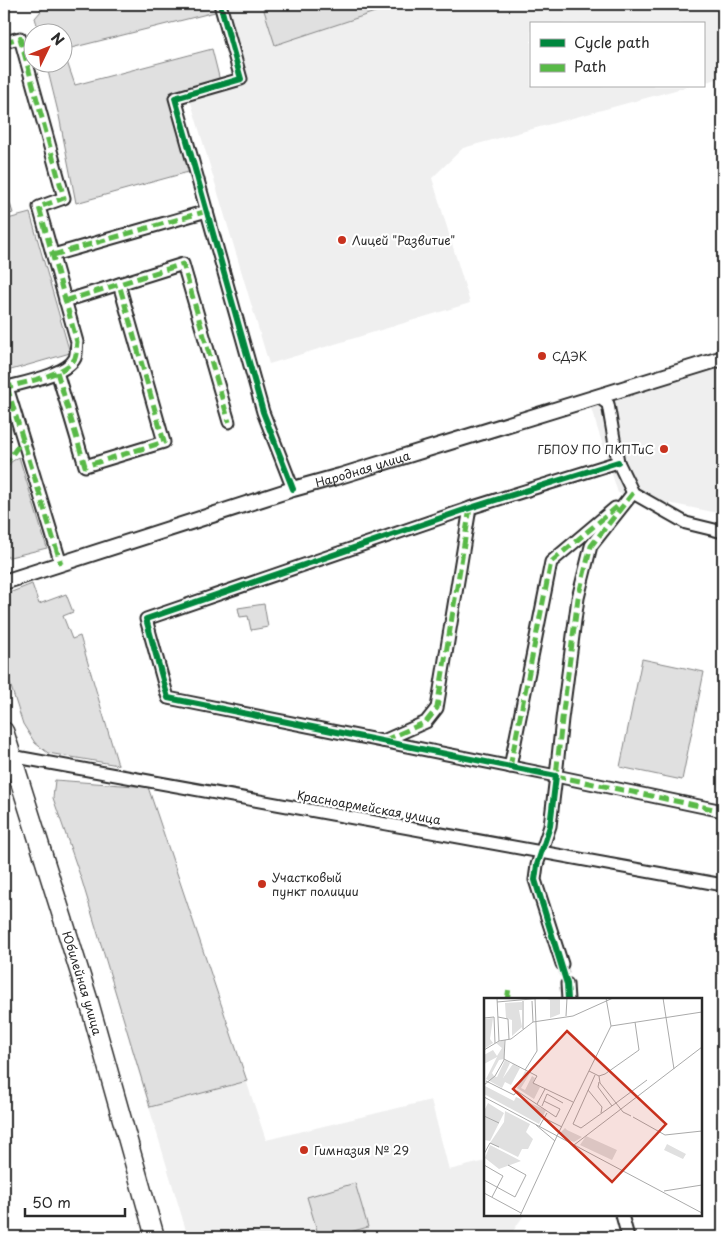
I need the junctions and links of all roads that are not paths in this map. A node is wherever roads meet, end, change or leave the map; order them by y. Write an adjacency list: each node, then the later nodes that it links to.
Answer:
1 (220, 4): 3 (street)
2 (4, 42): 4 (street)
3 (207, 211): 4 (street); 13 (street)
4 (53, 255): 6 (street)
5 (119, 284): 6 (street); 8 (street); 11 (street)
6 (65, 301): 8 (street)
7 (723, 358): 10 (street, Народная улица)
8 (57, 372): 9 (street)
9 (6, 387): 17 (street)
10 (597, 396): 12 (street); 13 (street, Народная улица)
11 (229, 422)
12 (618, 462): 14 (street); 15 (street)
13 (293, 489): 17 (street, Народная улица)
14 (633, 493): 16 (street); 22 (street); 23 (street)
15 (470, 508): 20 (street); 20 (street)
16 (723, 532)
17 (61, 564): 18 (street, Народная улица)
18 (4, 582)
19 (4, 731): 21 (main road, Юбилейная улица)
20 (383, 741): 22 (street)
21 (11, 756): 25 (street, Красноармейская улица); 31 (main road, Юбилейная улица)
22 (510, 767): 23 (street)
23 (556, 776): 24 (street); 25 (street)
24 (723, 811)
25 (542, 852): 26 (street, Красноармейская улица); 27 (street)
26 (723, 885)
27 (562, 964)
28 (567, 984): 29 (street)
29 (568, 998)
30 (622, 1216): 32 (street)
31 (155, 1237)
32 (628, 1237)

